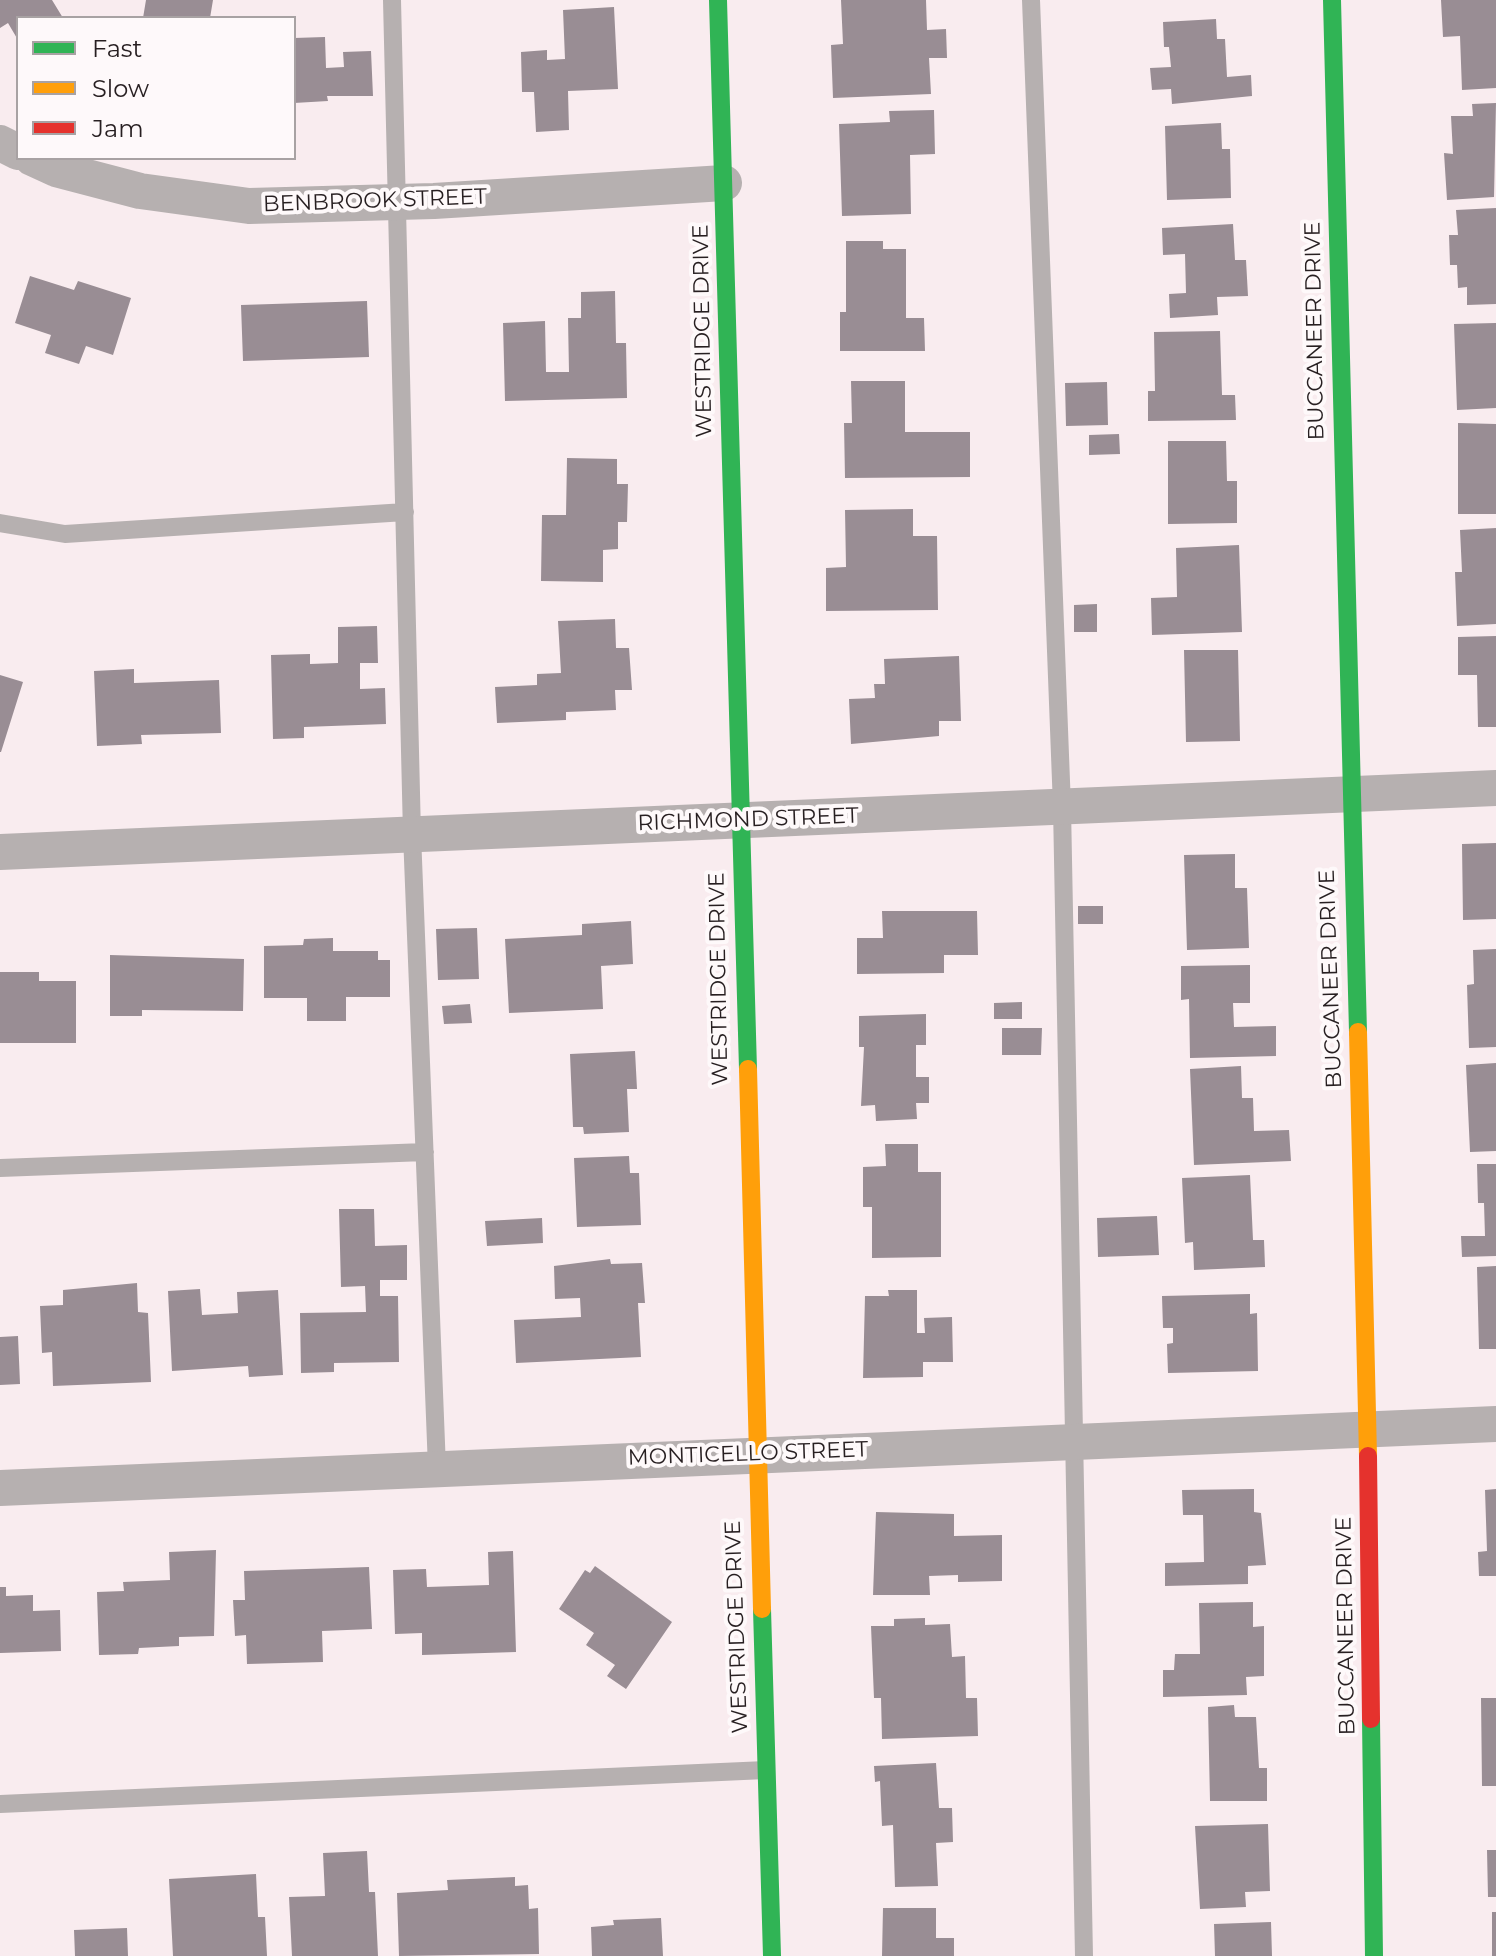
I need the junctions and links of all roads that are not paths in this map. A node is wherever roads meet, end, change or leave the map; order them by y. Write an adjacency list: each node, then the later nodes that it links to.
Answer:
1 (392, 0): 7 (lane)
2 (718, 0): 6 (street, WESTRIDGE DRIVE)
3 (1031, 0): 12 (lane)
4 (1332, 0): 11 (street, BUCCANEER DRIVE)
5 (36, 160): 7 (street, BENBROOK STREET)
6 (724, 183): 7 (street, BENBROOK STREET); 13 (street, WESTRIDGE DRIVE)
7 (399, 202): 8 (lane)
8 (405, 512): 9 (lane); 14 (lane)
9 (0, 523)
10 (1496, 788): 11 (street, RICHMOND STREET)
11 (1349, 795): 12 (street, RICHMOND STREET); 19 (street, BUCCANEER DRIVE)
12 (1062, 807): 13 (street, RICHMOND STREET); 20 (lane)
13 (739, 820): 14 (street, RICHMOND STREET); 21 (street, WESTRIDGE DRIVE)
14 (412, 834): 15 (street, RICHMOND STREET); 16 (lane)
15 (0, 852)
16 (425, 1152): 17 (lane); 22 (lane)
17 (0, 1168)
18 (1496, 1424): 19 (street, MONTICELLO STREET)
19 (1368, 1430): 20 (street, MONTICELLO STREET); 28 (street, BUCCANEER DRIVE)
20 (1075, 1441): 21 (street, MONTICELLO STREET); 27 (lane)
21 (755, 1453): 22 (street, MONTICELLO STREET); 24 (street, WESTRIDGE DRIVE)
22 (437, 1468): 23 (street, MONTICELLO STREET)
23 (0, 1488)
24 (766, 1770): 25 (lane); 26 (street, WESTRIDGE DRIVE)
25 (0, 1804)
26 (772, 1956)
27 (1084, 1956)
28 (1374, 1956)

